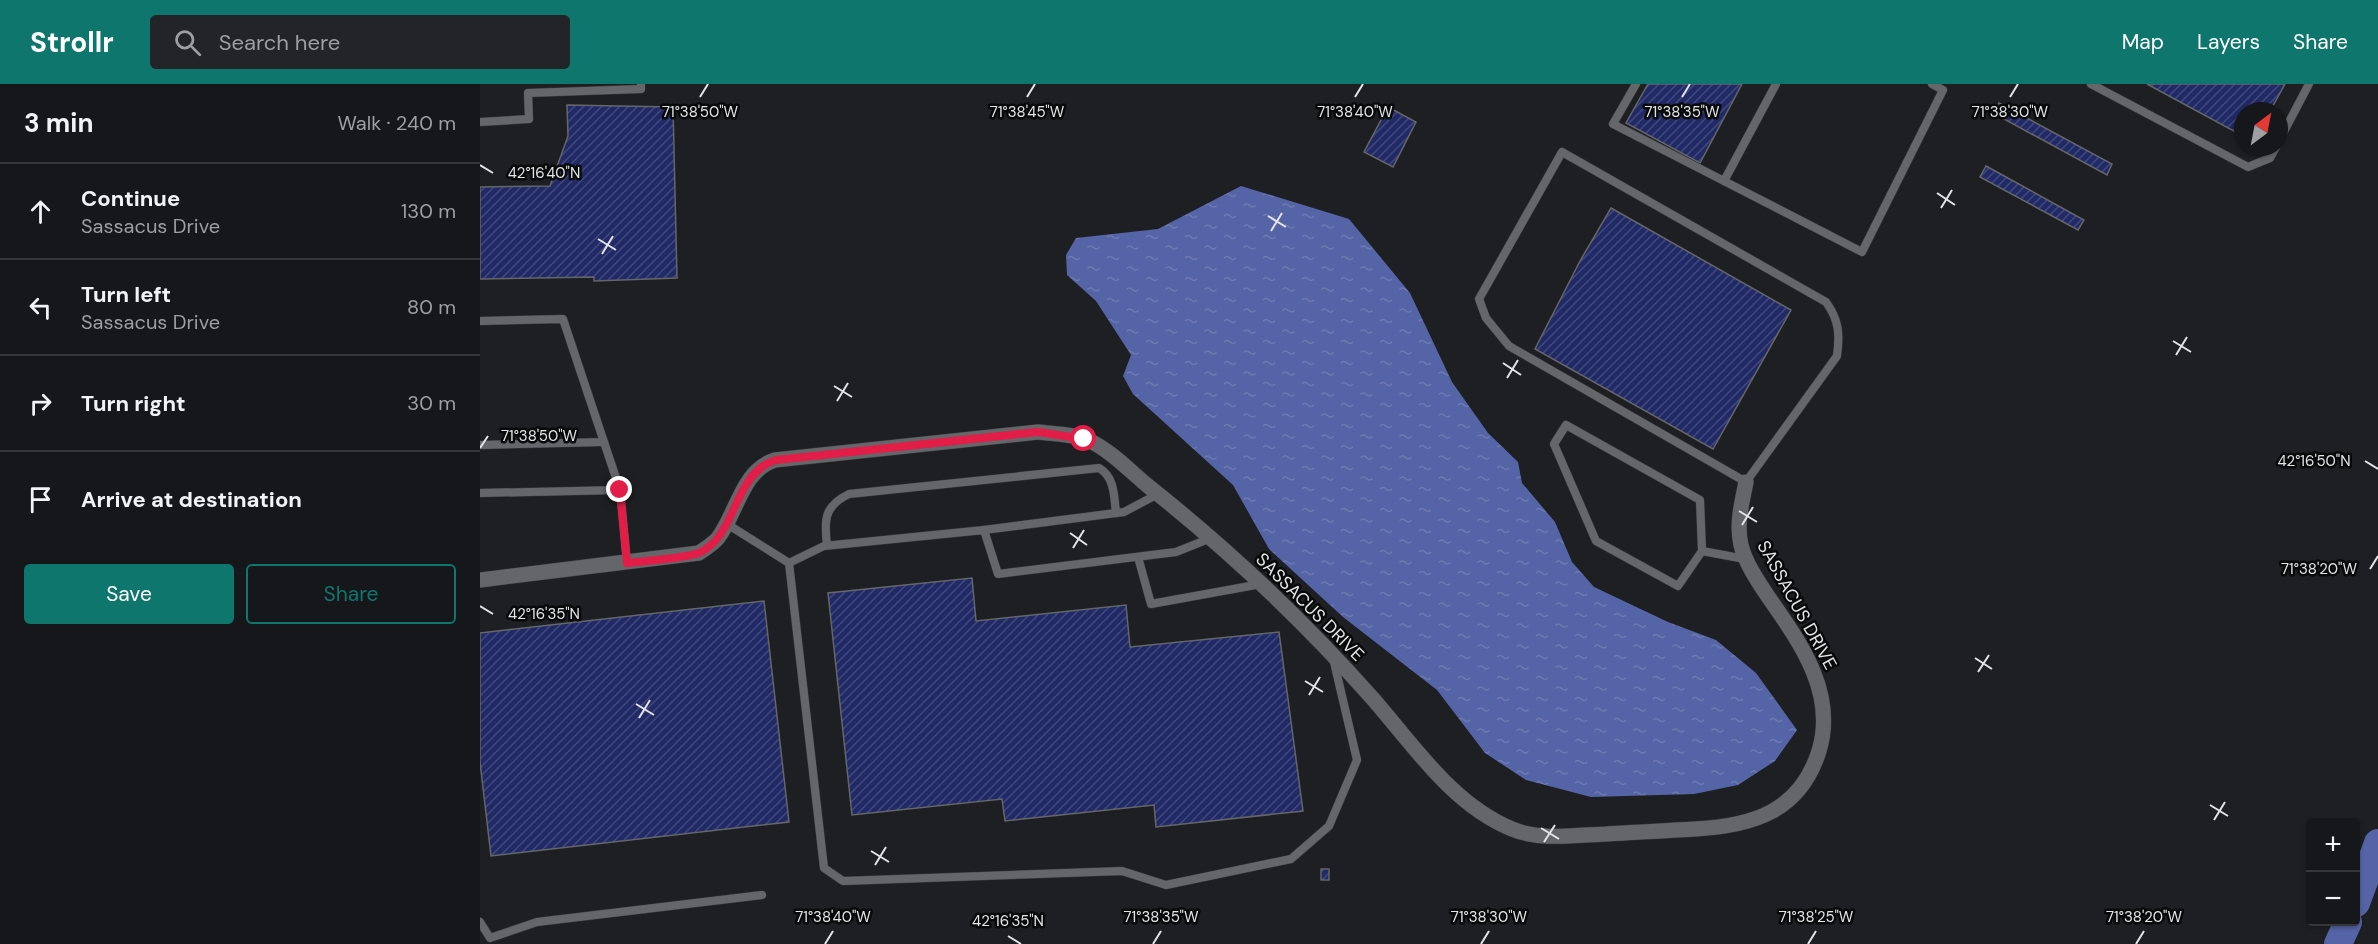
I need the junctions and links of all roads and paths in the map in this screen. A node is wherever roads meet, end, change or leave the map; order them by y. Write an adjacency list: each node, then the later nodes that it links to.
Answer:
1 (640, 84): 7 (lane)
2 (1636, 84): 10 (lane)
3 (1776, 84): 10 (lane)
4 (1932, 84): 10 (lane)
5 (2091, 84): 9 (lane)
6 (2309, 84): 8 (lane)
7 (480, 122)
8 (2288, 124)
9 (2271, 156)
10 (1724, 181)
11 (480, 321): 12 (lane)
12 (604, 442): 13 (lane); 15 (lane)
13 (480, 445)
14 (1746, 482): 14 (lane); 25 (street, SASSACUS DRIVE)
15 (620, 490): 16 (lane); 27 (lane)
16 (480, 493)
17 (1158, 494): 18 (lane); 19 (street, SASSACUS DRIVE); 21 (street, SASSACUS DRIVE)
18 (1116, 513): 20 (lane); 22 (lane)
19 (727, 524): 26 (lane); 27 (street, SASSACUS DRIVE)
20 (984, 530): 22 (lane); 24 (lane)
21 (1211, 538): 24 (lane); 29 (street, SASSACUS DRIVE)
22 (827, 545): 26 (lane)
23 (1702, 551): 23 (lane); 25 (lane)
24 (1138, 557): 29 (lane)
25 (1747, 559): 30 (street, SASSACUS DRIVE)
26 (789, 562): 30 (lane)
27 (627, 563): 28 (street, SASSACUS DRIVE)
28 (480, 580)
29 (1261, 584): 30 (street, SASSACUS DRIVE)
30 (1332, 653)
31 (762, 896): 33 (lane)
32 (480, 922): 33 (lane)
33 (491, 941)

